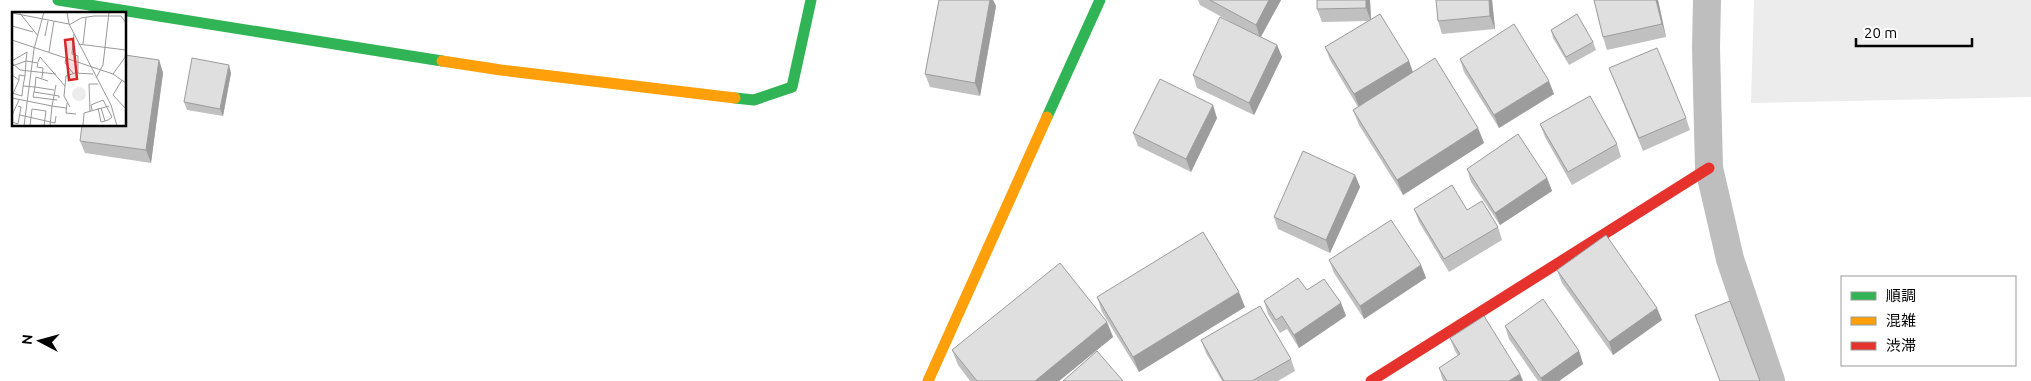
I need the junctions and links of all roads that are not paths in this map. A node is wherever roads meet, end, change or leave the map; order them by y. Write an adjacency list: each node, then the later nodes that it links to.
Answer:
1 (58, 0): 2 (street)
2 (811, 0)
3 (1100, 0): 6 (street)
4 (1707, 0): 5 (street)
5 (1709, 168): 7 (street); 8 (street)
6 (928, 381)
7 (1371, 381)
8 (1771, 381)

